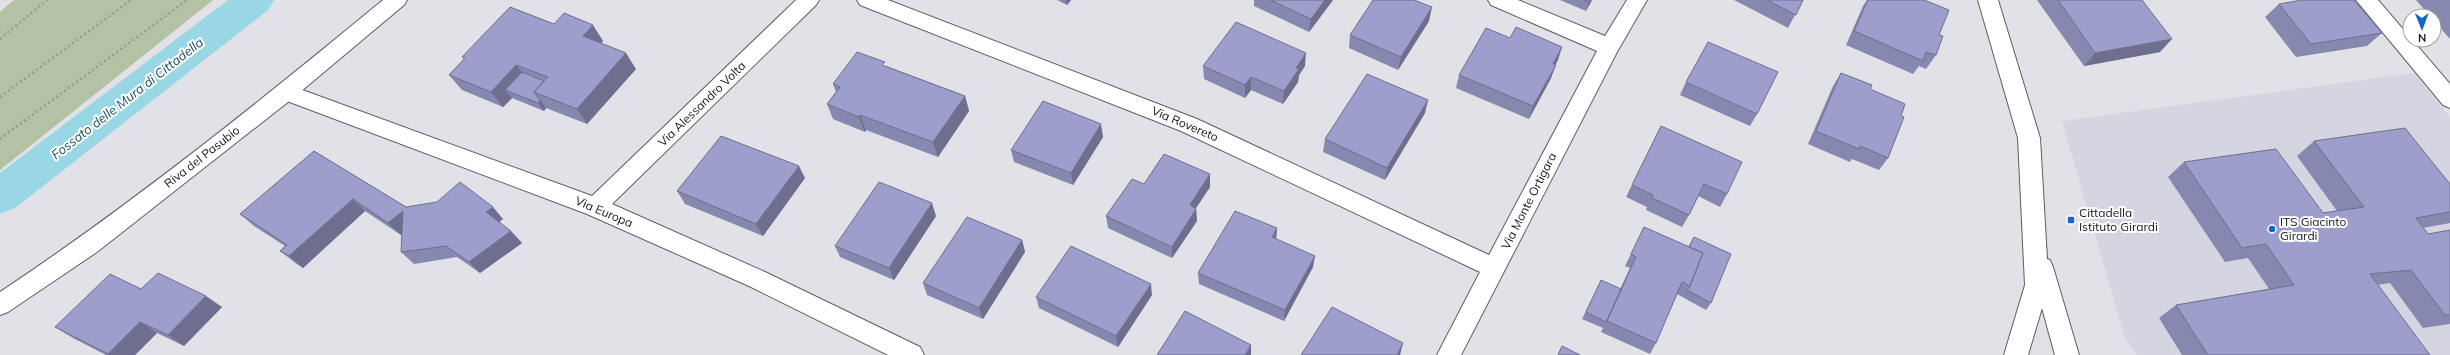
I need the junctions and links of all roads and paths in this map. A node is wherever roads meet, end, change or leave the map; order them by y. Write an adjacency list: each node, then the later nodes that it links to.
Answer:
1 (47, 0): 11 (path)
2 (131, 0): 14 (path)
3 (187, 0): 16 (path)
4 (397, 0): 13 (street, Riva del Pasubio)
5 (809, 0): 17 (street, Via Alessandro Volta)
6 (867, 0): 19 (street, Via Rovereto)
7 (1498, 0): 12 (street)
8 (1637, 0): 12 (street, Via Monte Ortigara)
9 (1988, 0): 18 (street)
10 (2366, 0): 15 (street)
11 (0, 39)
12 (1609, 47): 19 (street, Via Monte Ortigara)
13 (286, 92): 17 (street, Via Europa); 20 (street, Riva del Pasubio)
14 (0, 97)
15 (2450, 99)
16 (0, 139)
17 (594, 207): 21 (street, Via Europa)
18 (2035, 240): 23 (street); 24 (street)
19 (1495, 268): 22 (street, Via Monte Ortigara)
20 (0, 305)
21 (912, 355)
22 (1448, 355)
23 (2016, 355)
24 (2066, 355)

